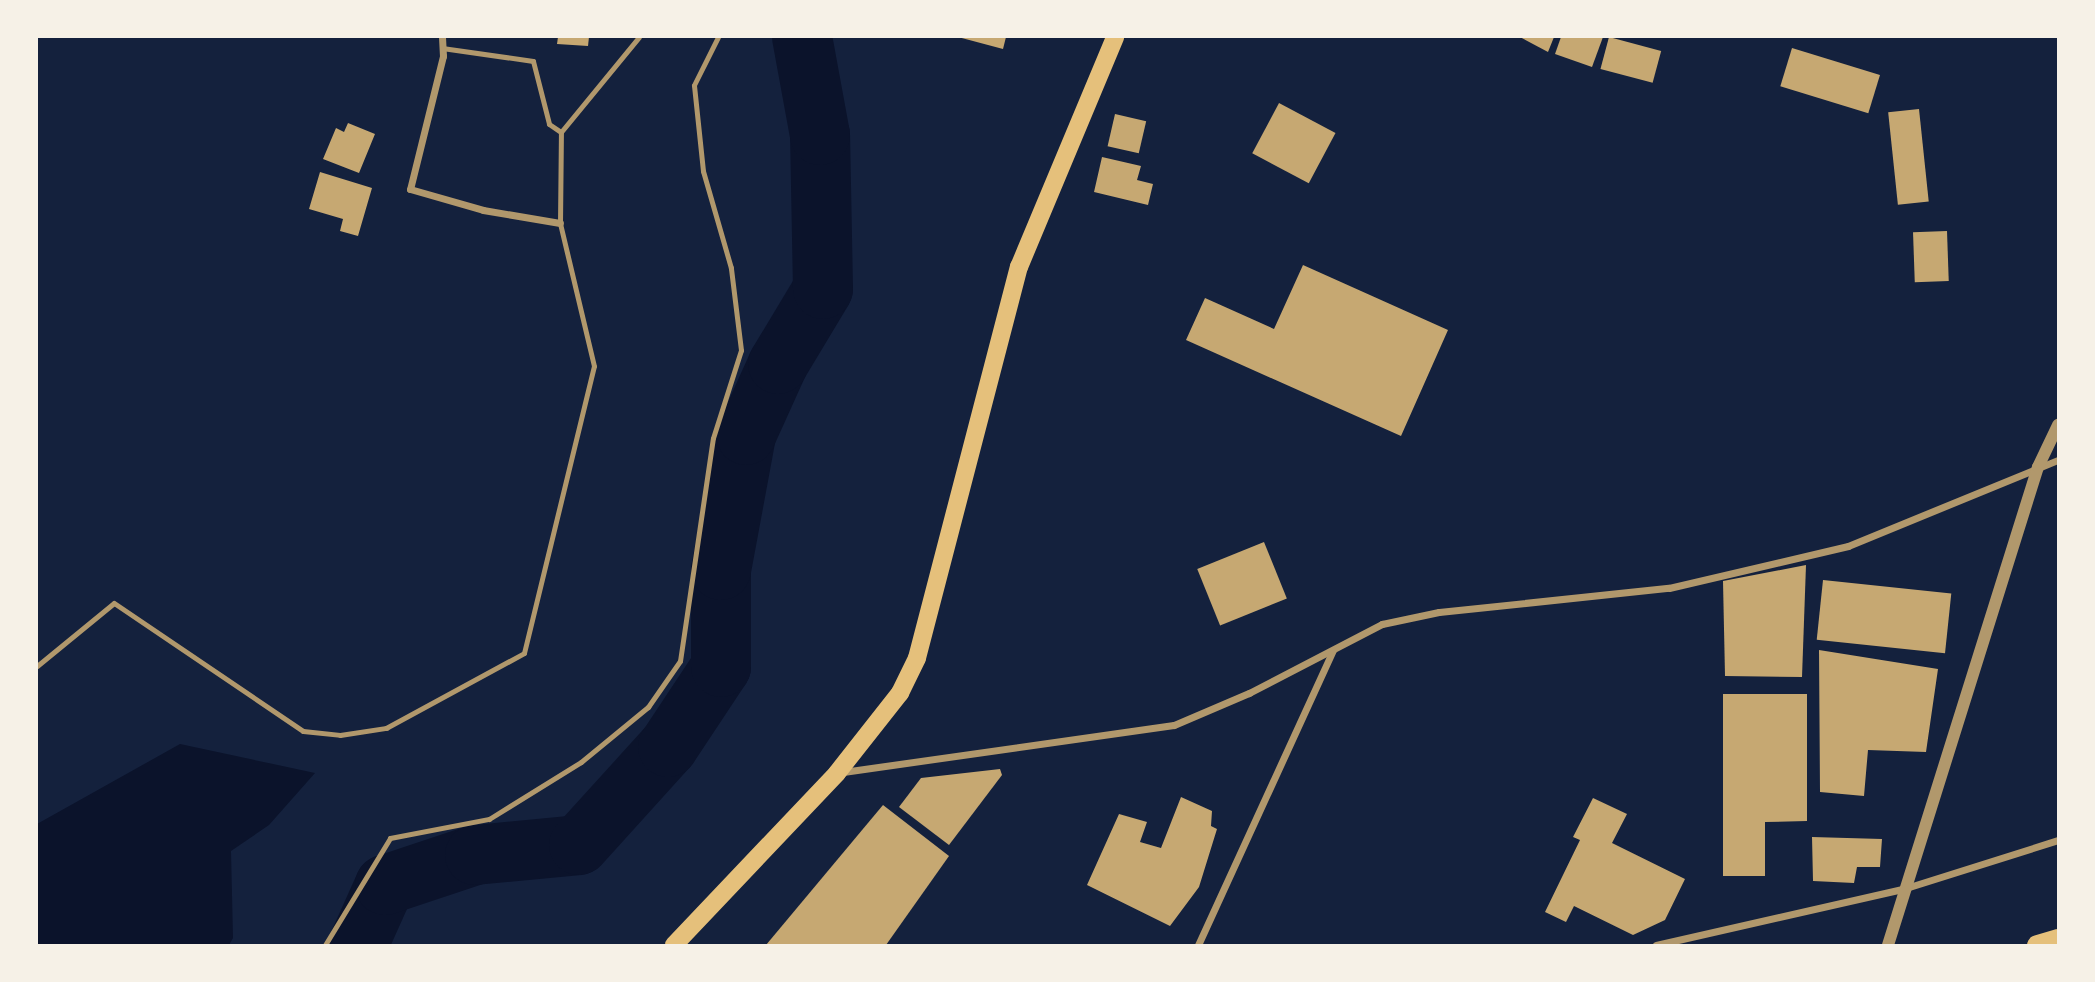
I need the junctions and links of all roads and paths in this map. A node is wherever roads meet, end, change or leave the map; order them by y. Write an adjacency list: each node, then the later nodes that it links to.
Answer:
1 (442, 37): 5 (street)
2 (639, 37): 6 (lane)
3 (718, 37): 17 (lane)
4 (1115, 37): 13 (main road)
5 (442, 48): 6 (lane); 7 (street)
6 (561, 132): 7 (lane)
7 (560, 223): 12 (lane)
8 (2058, 425): 10 (street)
9 (2058, 460): 10 (street)
10 (2038, 467): 11 (street); 15 (street)
11 (1333, 649): 13 (street); 19 (street)
12 (37, 666)
13 (837, 773): 18 (main road)
14 (2058, 840): 15 (street)
15 (1906, 888): 20 (street); 21 (street)
16 (2058, 939): 22 (highway)
17 (326, 945)
18 (674, 945)
19 (1198, 945)
20 (1656, 945)
21 (1888, 945)
22 (2037, 945)

